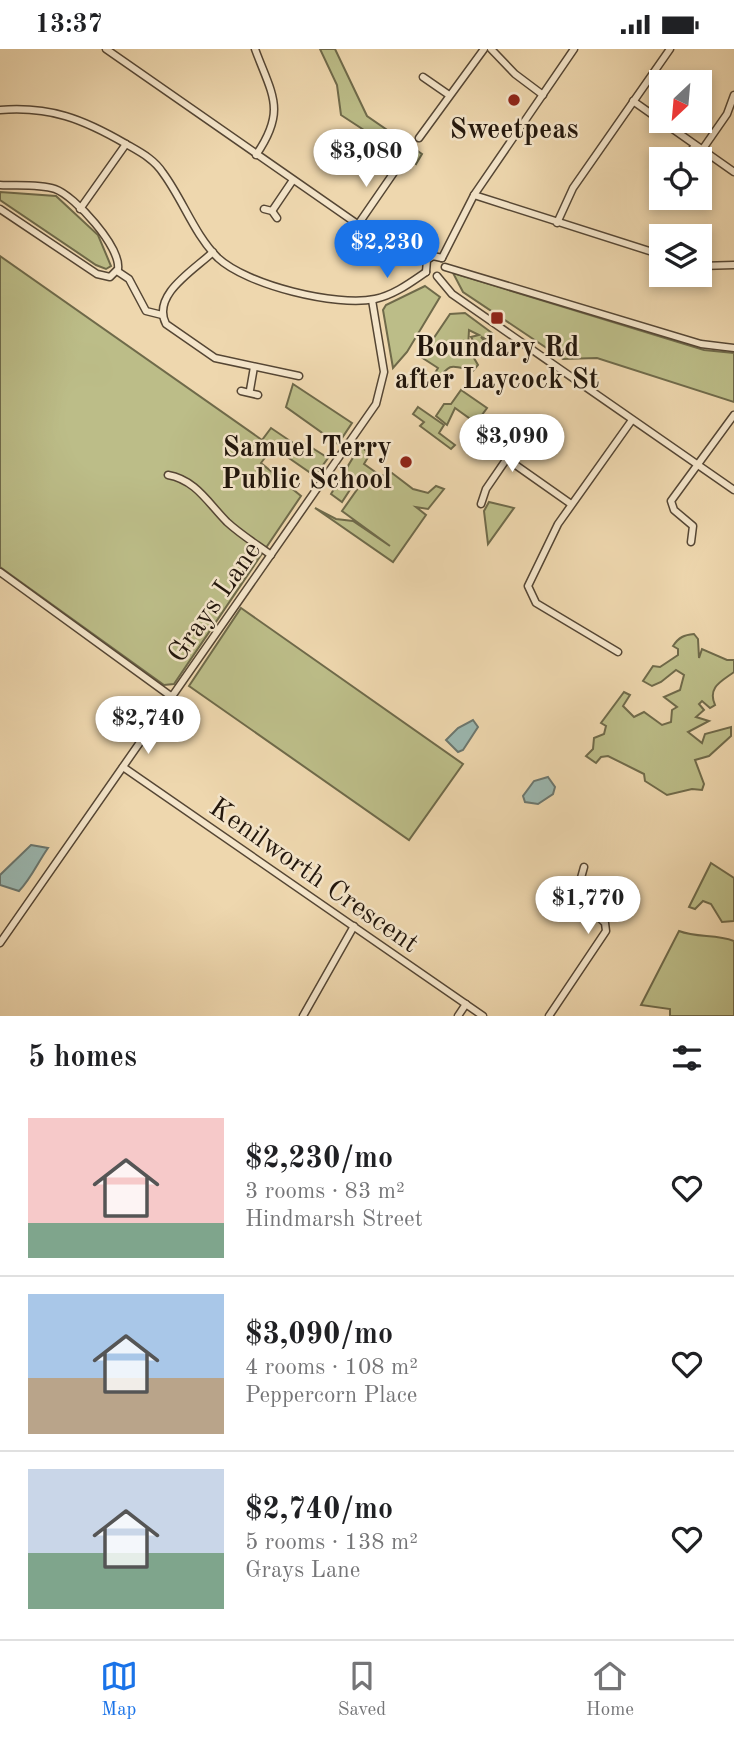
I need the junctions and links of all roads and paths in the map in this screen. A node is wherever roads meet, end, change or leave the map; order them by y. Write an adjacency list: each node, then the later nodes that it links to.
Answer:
1 (106, 49): 17 (street)
2 (255, 49): 17 (street)
3 (484, 49): 8 (street)
4 (491, 49): 9 (street)
5 (575, 49): 9 (street)
6 (670, 49): 11 (street)
7 (423, 77): 8 (street)
8 (449, 95): 13 (street)
9 (543, 95): 23 (street)
10 (734, 95): 16 (street)
11 (633, 101): 15 (street); 29 (street)
12 (0, 110): 14 (street)
13 (419, 138)
14 (126, 144): 25 (street); 32 (street)
15 (698, 147)
16 (700, 147)
17 (257, 155): 21 (street)
18 (712, 157): 20 (street)
19 (397, 168): 30 (street)
20 (734, 172)
21 (293, 180): 27 (street); 30 (street)
22 (0, 185): 25 (street)
23 (474, 195): 29 (street); 33 (street)
24 (0, 209): 38 (street)
25 (80, 209): 38 (street)
26 (264, 209): 27 (street)
27 (272, 211): 28 (street)
28 (276, 218)
29 (558, 223): 31 (street)
30 (357, 226): 34 (street)
31 (649, 251)
32 (213, 252): 41 (street); 42 (street)
33 (442, 258): 37 (street); 39 (street)
34 (409, 260)
35 (734, 265): 36 (street)
36 (712, 266)
37 (446, 267): 40 (street); 43 (street)
38 (117, 271): 42 (street)
39 (426, 272): 40 (street); 41 (street)
40 (437, 277): 50 (street)
41 (372, 300): 59 (street, Grays Lane)
42 (162, 315): 44 (street)
43 (734, 348)
44 (254, 367): 45 (street); 46 (street)
45 (299, 376)
46 (250, 390): 47 (street); 48 (street)
47 (241, 391)
48 (258, 395)
49 (732, 417): 53 (street)
50 (632, 420): 53 (street); 57 (street)
51 (523, 435): 52 (street)
52 (507, 459): 56 (street); 57 (street)
53 (698, 465): 55 (street); 58 (street)
54 (168, 475): 59 (street)
55 (734, 490)
56 (481, 504)
57 (571, 504): 61 (street)
58 (691, 542)
59 (271, 555): 62 (street, Grays Lane)
60 (0, 572): 62 (street)
61 (618, 652)
62 (172, 697): 63 (street, Grays Lane)
63 (123, 767): 65 (street, Kenilworth Crescent); 66 (street, Grays Lane)
64 (584, 867): 71 (street)
65 (354, 926): 67 (street, Kenilworth Crescent); 68 (street)
66 (0, 943)
67 (466, 1004): 69 (street); 70 (street, Kenilworth Crescent)
68 (303, 1016)
69 (458, 1016)
70 (483, 1016)
71 (549, 1016)

